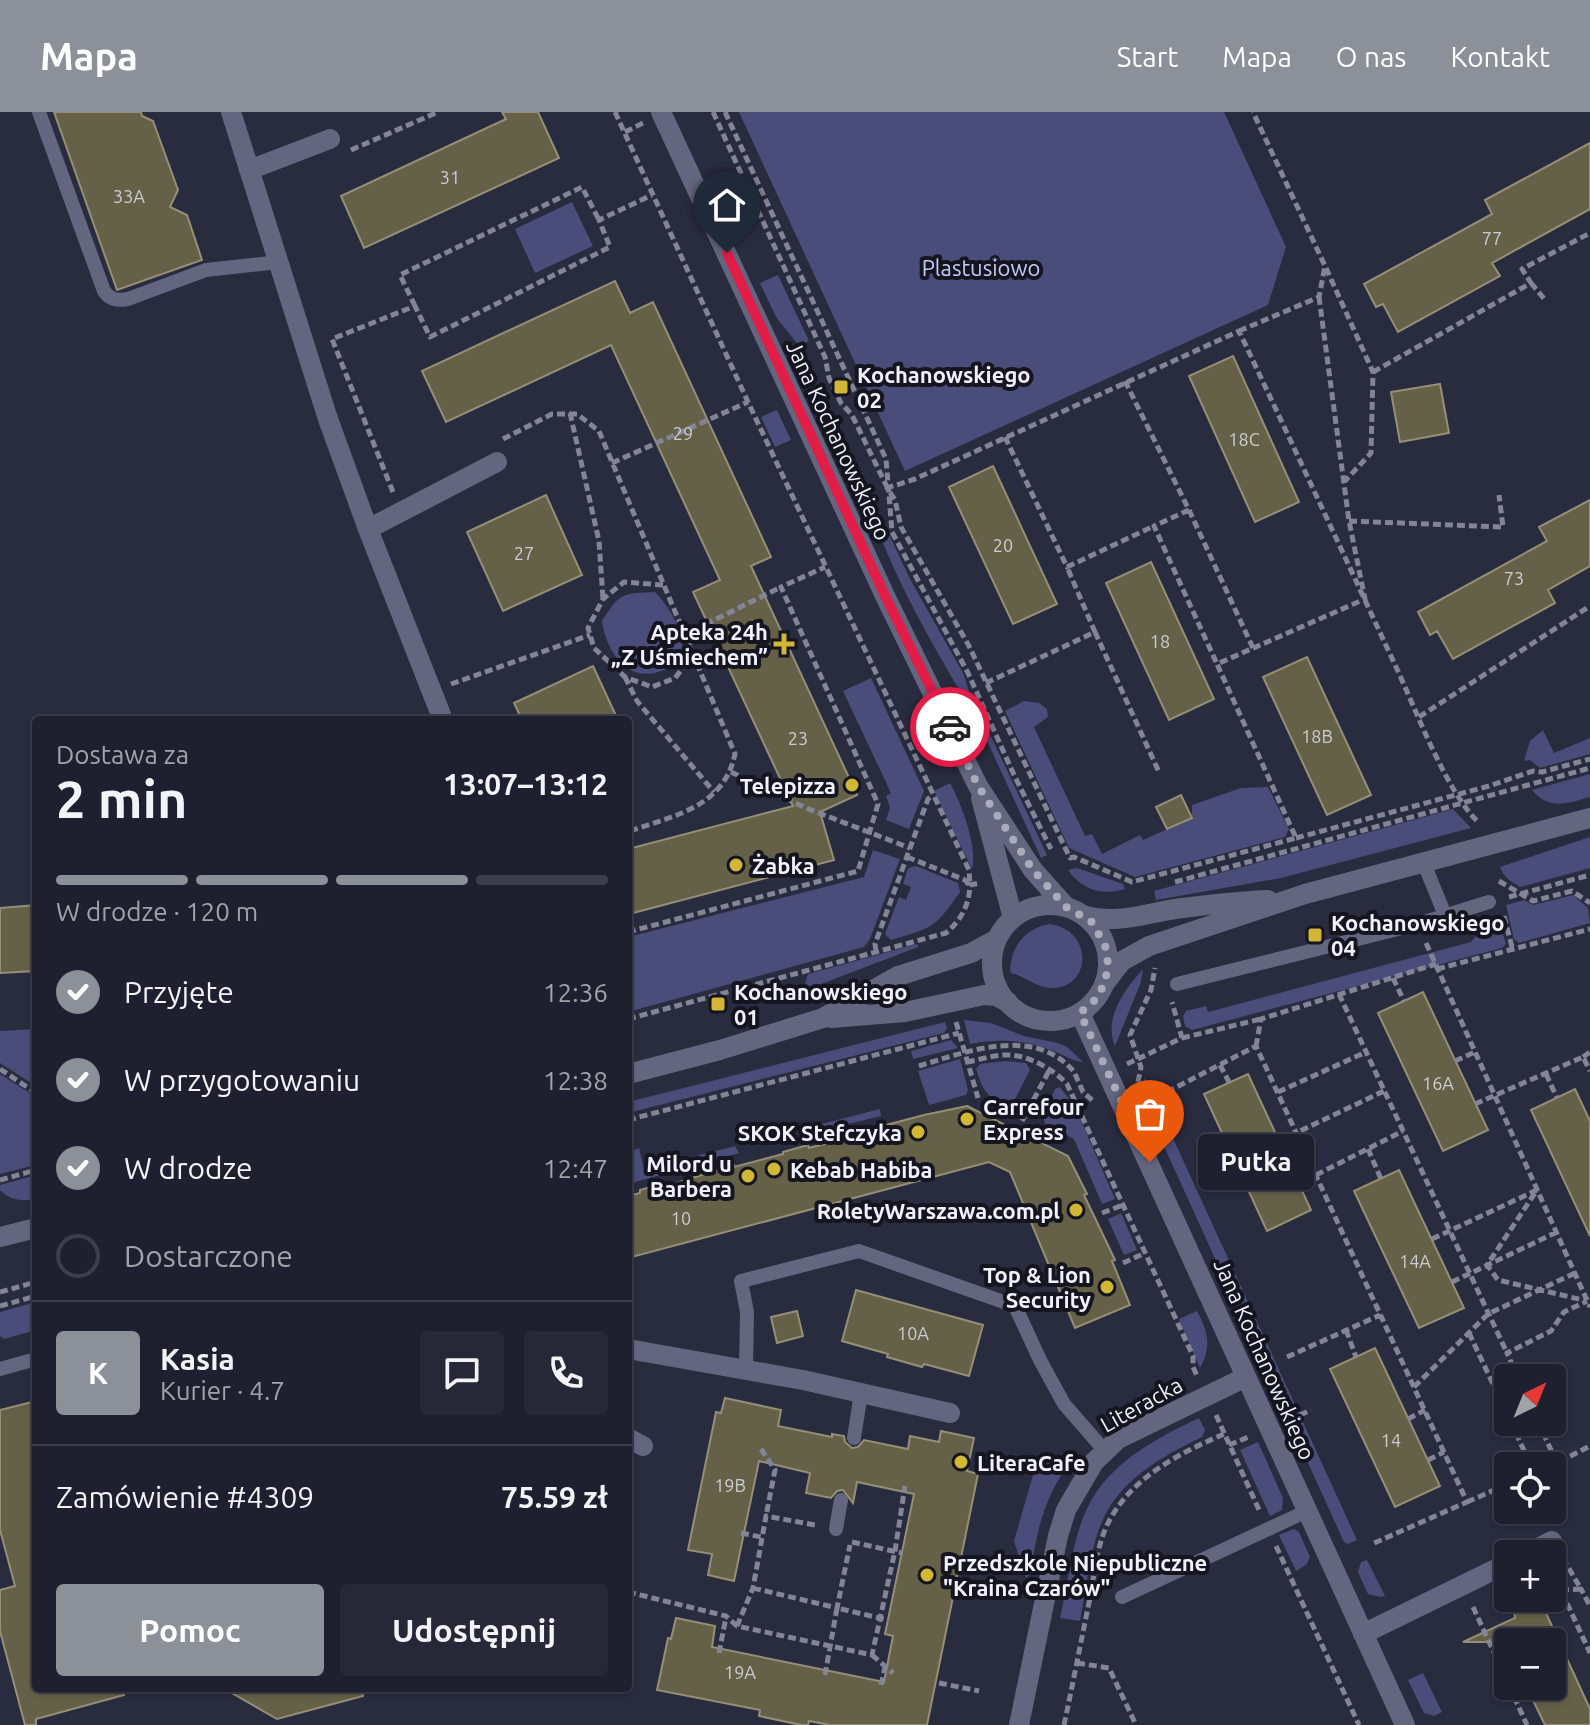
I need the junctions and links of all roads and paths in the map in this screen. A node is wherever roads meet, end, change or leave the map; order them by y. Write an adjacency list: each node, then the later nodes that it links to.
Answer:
1 (39, 112): 15 (lane)
2 (231, 112): 11 (street)
3 (438, 112): 10 (path)
4 (615, 112): 9 (path)
5 (713, 112): 30 (path)
6 (725, 112): 30 (path)
7 (1253, 112): 16 (path)
8 (654, 117): 9 (path); 59 (street, Jana Kochanowskiego)
9 (625, 132): 12 (path)
10 (330, 139): 11 (street)
11 (249, 170): 15 (street)
12 (652, 195): 13 (path); 24 (path)
13 (599, 220): 20 (path); 20 (path)
14 (1590, 233): 17 (path)
15 (279, 262): 36 (street)
16 (1325, 266): 18 (path); 22 (path)
17 (1531, 283): 19 (path); 22 (path)
18 (1319, 297): 21 (path); 29 (path)
19 (1546, 301)
20 (415, 306): 33 (path)
21 (1239, 331): 23 (path); 42 (path)
22 (1373, 372): 29 (path)
23 (1125, 381): 26 (path); 32 (path)
24 (748, 402): 28 (path); 37 (path)
25 (570, 413): 27 (path); 28 (path); 41 (path)
26 (1005, 437): 30 (path); 38 (path)
27 (497, 462): 33 (street)
28 (612, 463): 39 (path)
29 (1344, 482): 34 (path)
30 (887, 488): 51 (path); 71 (path)
31 (1499, 495): 34 (path)
32 (1189, 510): 35 (path); 47 (path)
33 (401, 512): 36 (street)
34 (1349, 521): 42 (path)
35 (1154, 526): 38 (path); 49 (path)
36 (368, 529): 52 (street)
37 (825, 567): 40 (path); 62 (path)
38 (1067, 567): 44 (path)
39 (663, 585): 41 (path); 46 (path)
40 (781, 587): 46 (path); 66 (path)
41 (603, 599): 45 (path)
42 (1365, 599): 47 (path); 54 (path)
43 (1590, 606): 54 (path)
44 (1095, 632): 51 (path); 58 (path)
45 (590, 635): 50 (path); 52 (path)
46 (684, 635): 48 (path)
47 (1253, 648): 49 (path)
48 (693, 655): 50 (path); 57 (path)
49 (1217, 664): 67 (path)
50 (625, 677): 60 (path)
51 (986, 683): 67 (path)
52 (432, 691): 53 (street)
53 (441, 716)
54 (1419, 717): 61 (path)
55 (1590, 759): 61 (path)
56 (1590, 768): 63 (path)
57 (731, 772): 60 (path); 66 (path)
58 (1159, 772)
59 (978, 786): 77 (street, Jana Kochanowskiego); 79 (street, Jana Kochanowskiego)
60 (714, 792): 65 (path)
61 (1457, 795): 63 (path); 67 (path)
62 (932, 796): 69 (path); 70 (path)
63 (1461, 803): 68 (path); 74 (path)
64 (1590, 818): 68 (street)
65 (632, 828)
66 (870, 831): 69 (path); 82 (path)
67 (1296, 838)
68 (1486, 847): 72 (street); 76 (path)
69 (910, 848): 70 (path)
70 (907, 857): 85 (path)
71 (1058, 861)
72 (1423, 861): 75 (street); 78 (lane)
73 (1590, 875): 76 (path)
74 (1162, 886)
75 (1284, 900): 77 (street); 89 (street)
76 (1494, 900): 78 (lane); 86 (path)
77 (1075, 911): 79 (street); 89 (street)
78 (1445, 915): 80 (lane)
79 (1013, 918): 84 (street)
80 (1418, 924): 87 (path); 90 (lane)
81 (1590, 929): 86 (path)
82 (632, 931)
83 (932, 936): 85 (path)
84 (997, 939): 94 (street); 97 (street)
85 (876, 951): 96 (path)
86 (1513, 951): 87 (path)
87 (1436, 967): 88 (path); 104 (path)
88 (1393, 978): 91 (path); 92 (path)
89 (1105, 983): 95 (street)
90 (1177, 984)
91 (1339, 994): 98 (path); 103 (path)
92 (1404, 1001)
93 (950, 1002): 94 (street); 97 (street); 99 (path)
94 (1008, 1002): 95 (street)
95 (1080, 1013): 109 (street, Jana Kochanowskiego)
96 (632, 1018)
97 (823, 1018): 116 (street)
98 (1261, 1019): 100 (path); 101 (path)
99 (959, 1033): 102 (path); 128 (path)
100 (1182, 1038)
101 (1256, 1046): 110 (path); 123 (path)
102 (964, 1052): 108 (path); 109 (path); 111 (path)
103 (1366, 1052): 121 (path); 123 (path)
104 (1475, 1052): 107 (path); 124 (path)
105 (1590, 1052): 106 (path)
106 (1583, 1057): 115 (path); 117 (path)
107 (1455, 1061)
108 (967, 1062): 114 (path); 125 (path)
109 (1103, 1062): 112 (path); 171 (street, Jana Kochanowskiego)
110 (1220, 1065): 118 (path); 122 (path)
111 (919, 1066)
112 (1141, 1067)
113 (0, 1069): 119 (path)
114 (1050, 1069): 120 (path); 129 (path)
115 (1590, 1071)
116 (632, 1073)
117 (1546, 1074): 124 (path); 126 (path)
118 (1229, 1082)
119 (32, 1090)
120 (1071, 1091)
121 (1384, 1091): 130 (path); 131 (path)
122 (1167, 1092)
123 (1278, 1092): 131 (path)
124 (1495, 1096): 127 (path); 139 (path)
125 (978, 1098)
126 (1557, 1098)
127 (1475, 1104)
128 (632, 1119)
129 (1022, 1121)
130 (1403, 1131): 133 (path); 143 (path)
131 (1296, 1132): 132 (path); 135 (path)
132 (1279, 1141)
133 (1368, 1149): 135 (path); 136 (path)
134 (32, 1171): 137 (path)
135 (1316, 1176): 138 (path); 160 (path)
136 (1381, 1179)
137 (0, 1180)
138 (1300, 1185)
139 (1537, 1190): 143 (path); 144 (path); 149 (path)
140 (1123, 1205): 141 (path)
141 (1102, 1213)
142 (32, 1229): 145 (street)
143 (1450, 1231): 146 (path); 150 (path)
144 (1557, 1232): 149 (path); 151 (path)
145 (0, 1237)
146 (1432, 1239)
147 (1145, 1253): 148 (path)
148 (1123, 1263)
149 (1487, 1265): 150 (path); 154 (path)
150 (1469, 1273): 152 (path); 159 (path)
151 (1575, 1273): 154 (path); 157 (path)
152 (1452, 1282)
153 (32, 1283): 155 (path)
154 (1540, 1289): 157 (path); 159 (path)
155 (0, 1292)
156 (32, 1297): 158 (path)
157 (1589, 1304): 164 (path)
158 (0, 1306)
159 (1488, 1314): 162 (path); 164 (path)
160 (1380, 1315): 161 (path); 173 (path)
161 (1346, 1330): 165 (path); 166 (path)
162 (1469, 1333): 172 (path); 173 (path)
163 (632, 1350): 170 (street)
164 (1507, 1353): 168 (path)
165 (1287, 1357)
166 (1356, 1357)
167 (32, 1360): 169 (lane)
168 (1512, 1364)
169 (0, 1369)
170 (746, 1369): 174 (street); 182 (lane)
171 (1246, 1377): 182 (street, Literacka); 190 (street, Jana Kochanowskiego)
172 (1494, 1386)
173 (1414, 1387): 175 (path)
174 (861, 1393): 176 (street); 179 (lane)
175 (1425, 1410): 177 (path); 183 (path)
176 (950, 1413)
177 (1408, 1419)
178 (1224, 1434): 217 (path)
179 (854, 1438)
180 (1590, 1446): 184 (path)
181 (761, 1449): 191 (path)
182 (1105, 1451): 225 (street, Literacka)
183 (1444, 1452): 185 (path); 189 (path)
184 (1566, 1458)
185 (1428, 1460)
186 (905, 1486): 197 (path)
187 (1494, 1490): 189 (path)
188 (841, 1500): 192 (lane)
189 (1467, 1502): 196 (path)
190 (1307, 1511): 202 (lane); 211 (street, Jana Kochanowskiego)
191 (766, 1516): 192 (path); 194 (path)
192 (836, 1529): 195 (path)
193 (741, 1533): 194 (path)
194 (761, 1537): 199 (path)
195 (851, 1542): 197 (path); 206 (path)
196 (1372, 1544)
197 (898, 1552): 208 (path)
198 (1494, 1570): 211 (street)
199 (753, 1588): 206 (path); 210 (path)
200 (1566, 1590): 205 (path)
201 (632, 1593): 207 (path)
202 (1122, 1597)
203 (1566, 1601): 215 (path)
204 (1472, 1603): 213 (path)
205 (1590, 1606)
206 (837, 1608): 208 (path); 212 (path)
207 (726, 1616): 210 (path); 214 (path)
208 (880, 1617): 209 (path); 216 (path)
209 (888, 1620)
210 (737, 1626): 212 (path)
211 (1363, 1634): 228 (street, Jana Kochanowskiego)
212 (831, 1645): 216 (path); 220 (path)
213 (1494, 1652)
214 (719, 1653)
215 (1590, 1653)
216 (872, 1655): 218 (path)
217 (1077, 1663): 226 (path); 227 (path)
218 (885, 1667): 219 (path); 222 (path)
219 (893, 1673)
220 (825, 1675)
221 (939, 1683): 223 (path)
222 (881, 1685)
223 (979, 1691)
224 (1516, 1700): 229 (path)
225 (1019, 1725)
226 (1064, 1725)
227 (1136, 1725)
228 (1405, 1725)
229 (1527, 1725)

